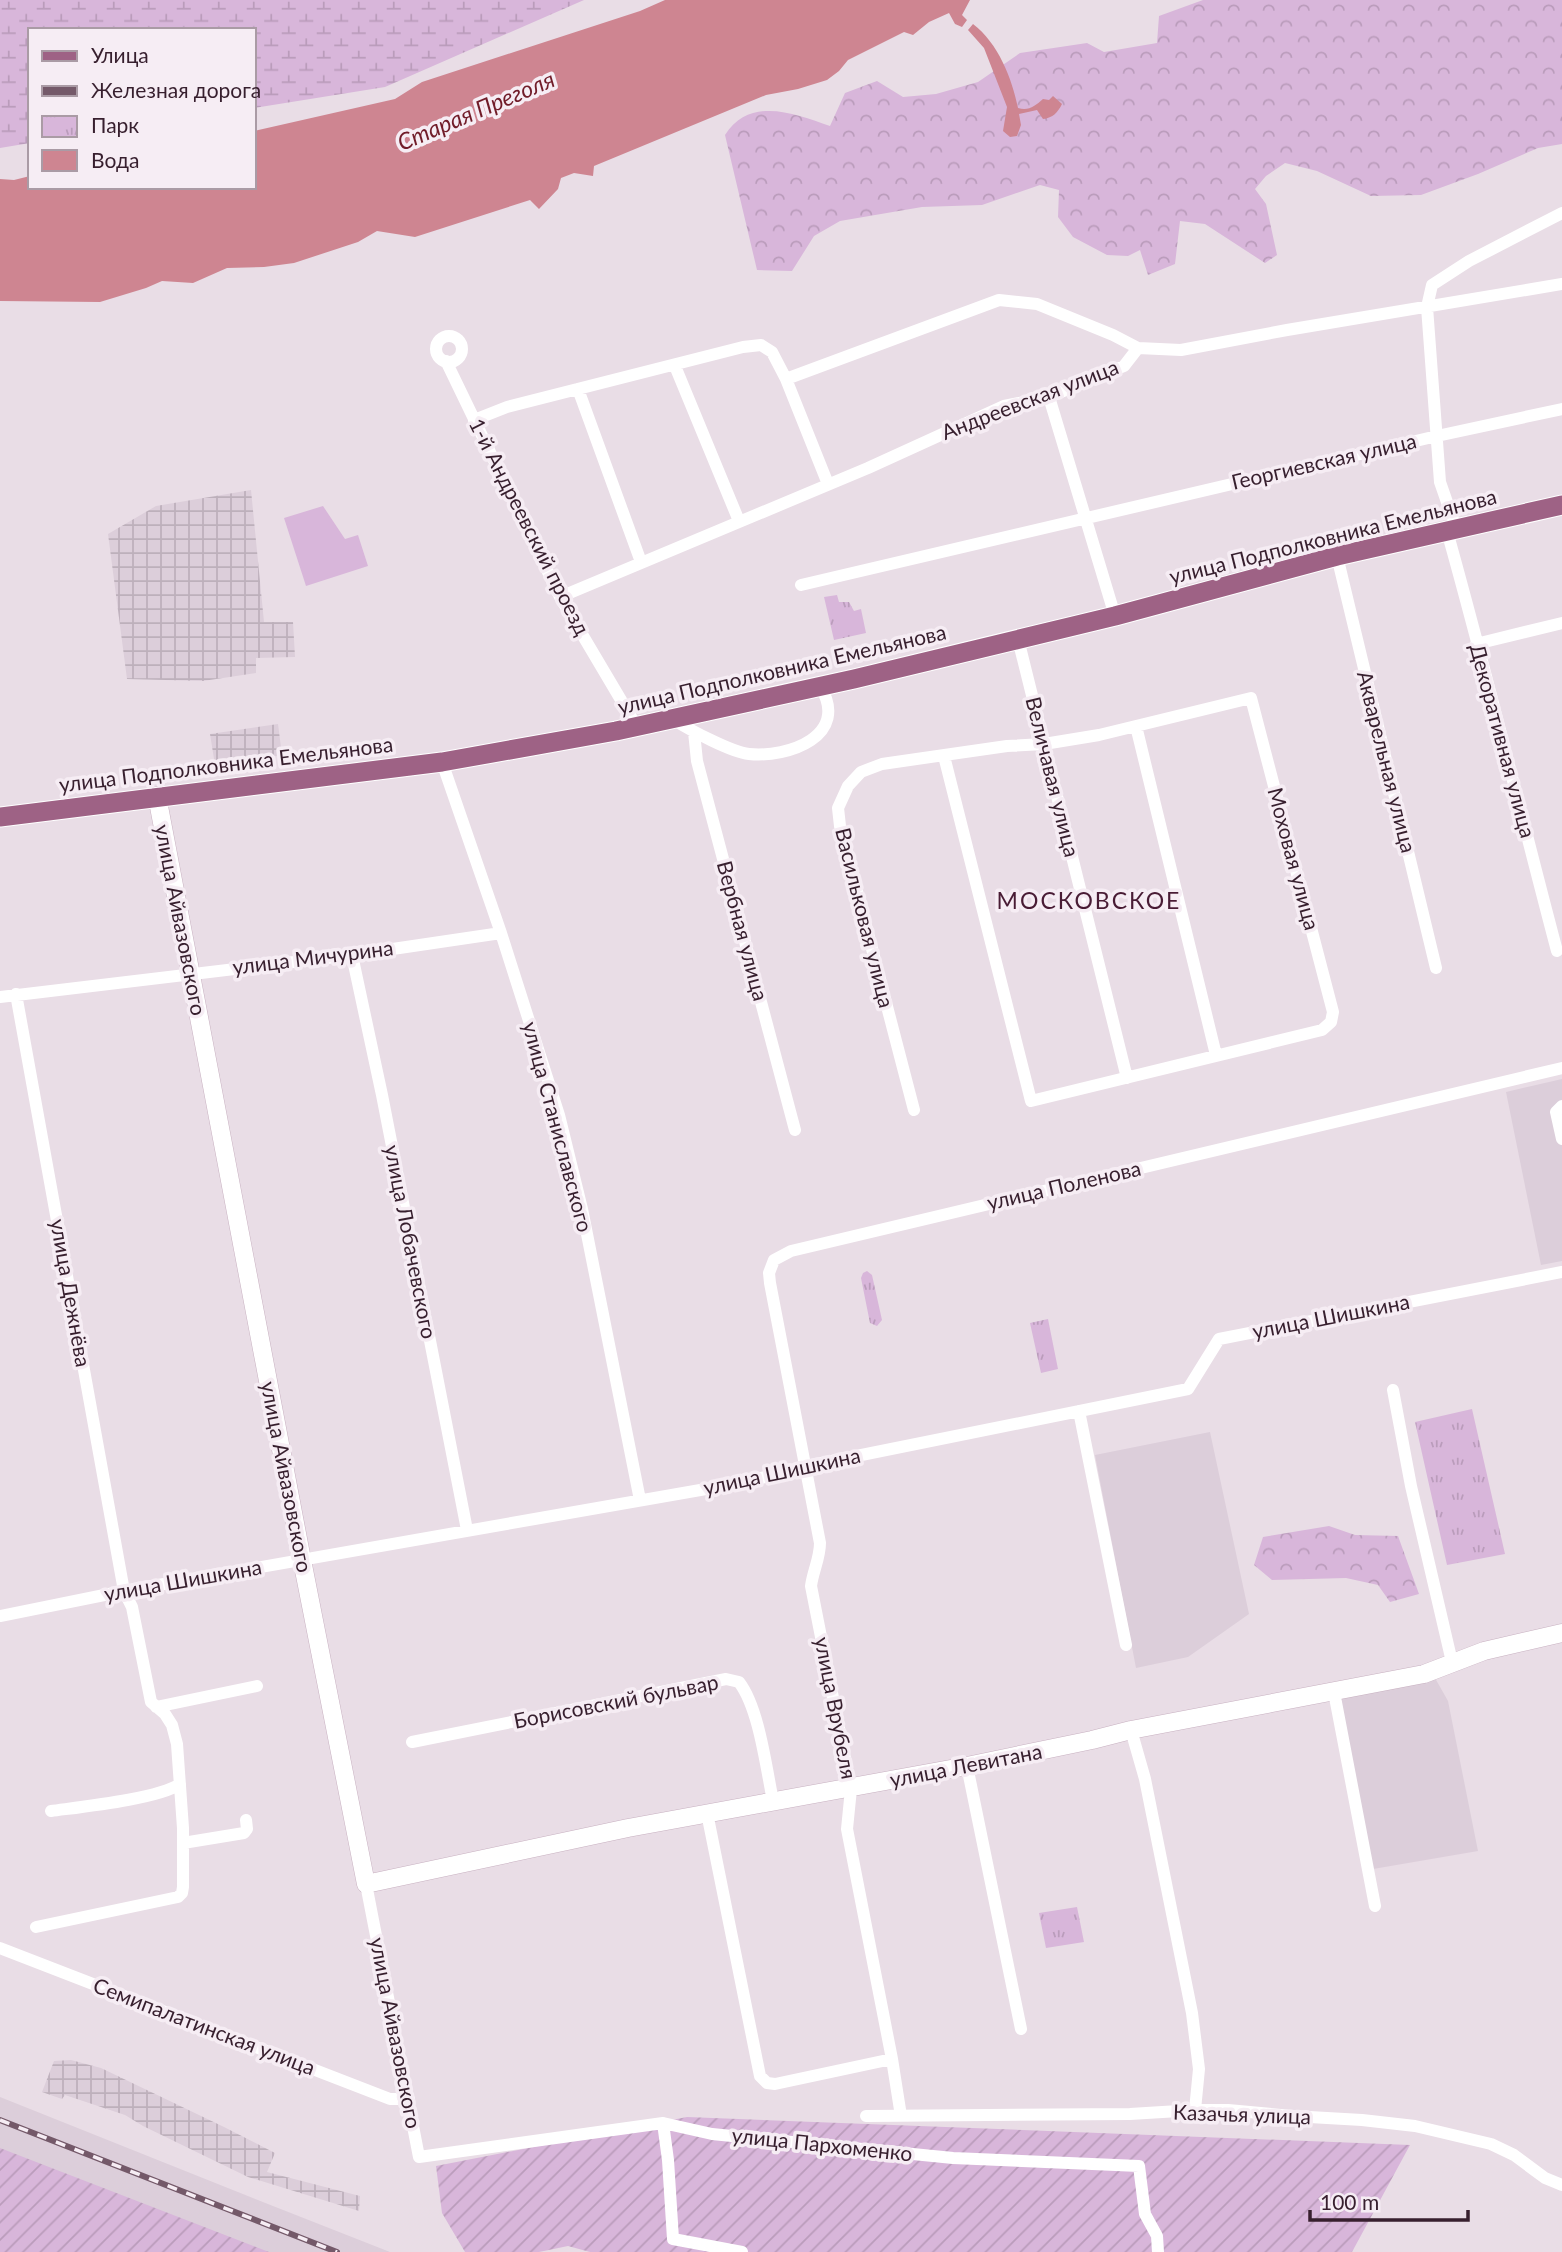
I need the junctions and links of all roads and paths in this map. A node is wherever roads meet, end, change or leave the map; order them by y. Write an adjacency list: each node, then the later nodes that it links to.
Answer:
1 (1562, 213): 3 (street)
2 (1562, 284): 3 (street, Андреевская улица)
3 (1427, 307): 4 (street, Андреевская улица); 12 (street, Декоративная улица)
4 (1138, 348): 7 (street); 9 (street, Андреевская улица)
5 (446, 361): 11 (street, 1-й Андреевский проезд)
6 (675, 366): 7 (street); 8 (street); 16 (street)
7 (786, 379): 13 (street)
8 (578, 389): 11 (street); 19 (street)
9 (1049, 397): 13 (street, Андреевская улица); 15 (street)
10 (1562, 409): 12 (street, Георгиевская улица)
11 (474, 420): 21 (street, 1-й Андреевский проезд)
12 (1437, 436): 15 (street, Георгиевская улица); 17 (street, Декоративная улица)
13 (828, 484): 16 (street, Андреевская улица)
14 (1562, 505): 17 (main road, улица Подполковника Емельянова)
15 (1086, 517): 20 (street, Георгиевская улица); 22 (street)
16 (739, 521): 19 (street, Андреевская улица)
17 (1451, 529): 18 (main road, улица Подполковника Емельянова); 25 (street, Декоративная улица)
18 (1337, 556): 22 (main road, улица Подполковника Емельянова); 39 (street, Акварельная улица)
19 (642, 562): 21 (street, Андреевская улица)
20 (801, 585)
21 (560, 597): 29 (street, 1-й Андреевский проезд)
22 (1115, 616): 24 (main road, улица Подполковника Емельянова)
23 (1562, 623): 25 (street)
24 (1018, 639): 26 (main road, улица Подполковника Емельянова); 31 (street, Величавая улица)
25 (1476, 645): 37 (street, Декоративная улица)
26 (820, 686): 27 (main road, улица Подполковника Емельянова); 30 (street)
27 (674, 720): 29 (main road, улица Подполковника Емельянова); 30 (street)
28 (1136, 726): 31 (street, Моховая улица); 43 (street); 43 (street, Моховая улица)
29 (637, 727): 33 (main road, улица Подполковника Емельянова)
30 (694, 732): 48 (street, Вербная улица)
31 (1044, 744): 32 (street, Моховая улица); 45 (street, Величавая улица)
32 (944, 756): 45 (street, Моховая улица); 47 (street, Васильковая улица)
33 (442, 762): 34 (main road, улица Подполковника Емельянова); 36 (street, улица Станиславского)
34 (157, 796): 35 (main road, улица Подполковника Емельянова); 40 (street, улица Айвазовского)
35 (0, 817)
36 (501, 933): 38 (street, улица Мичурина); 54 (street, улица Станиславского)
37 (1557, 951)
38 (352, 955): 40 (street, улица Мичурина); 55 (street, улица Лобачевского)
39 (1436, 968)
40 (191, 973): 41 (street, улица Мичурина); 56 (street, улица Айвазовского)
41 (16, 994): 42 (street, улица Мичурина); 57 (street, улица Дежнёва)
42 (0, 997)
43 (1216, 1055): 45 (street, Моховая улица)
44 (1562, 1068): 53 (street, улица Поленова)
45 (1127, 1079)
46 (1562, 1106): 49 (street)
47 (914, 1110)
48 (795, 1130)
49 (1562, 1139)
50 (1562, 1272): 52 (street, улица Шишкина)
51 (1393, 1390): 61 (street)
52 (1079, 1412): 53 (street, улица Шишкина); 60 (street)
53 (807, 1466): 54 (street, улица Шишкина); 69 (street, улица Врубеля)
54 (640, 1500): 55 (street, улица Шишкина)
55 (467, 1530): 56 (street, улица Шишкина)
56 (302, 1560): 57 (street, улица Шишкина); 75 (street, улица Айвазовского)
57 (124, 1591): 58 (street, улица Шишкина); 64 (street, улица Дежнёва)
58 (0, 1616)
59 (1562, 1633): 61 (street, улица Левитана)
60 (1126, 1645)
61 (1452, 1662): 63 (street, улица Левитана)
62 (257, 1686): 64 (street)
63 (1334, 1692): 65 (street, улица Левитана); 76 (street)
64 (156, 1707): 68 (street, улица Дежнёва)
65 (1131, 1730): 67 (street, улица Левитана); 82 (street)
66 (412, 1742): 70 (street, Борисовский бульвар)
67 (967, 1766): 69 (street, улица Левитана); 79 (street)
68 (180, 1784): 71 (street); 74 (street, улица Дежнёва)
69 (851, 1789): 70 (street, улица Левитана); 80 (street, улица Врубеля)
70 (773, 1801): 72 (street, улица Левитана)
71 (51, 1811)
72 (707, 1813): 75 (street, улица Левитана); 80 (street)
73 (246, 1820): 74 (street)
74 (183, 1843): 77 (street, улица Дежнёва)
75 (366, 1884): 81 (street, улица Айвазовского)
76 (1375, 1906)
77 (36, 1927)
78 (0, 1948): 81 (street, Семипалатинская улица)
79 (1021, 2029)
80 (892, 2059): 84 (street, улица Врубеля)
81 (409, 2099): 86 (street, улица Айвазовского)
82 (1195, 2110): 84 (street, Казачья улица); 87 (street, Казачья улица)
83 (866, 2116): 84 (street, Казачья улица)
84 (901, 2116)
85 (663, 2123): 86 (street, улица Пархоменко); 88 (street); 89 (street, улица Пархоменко)
86 (419, 2157)
87 (1562, 2185)
88 (742, 2252)
89 (1158, 2252)

